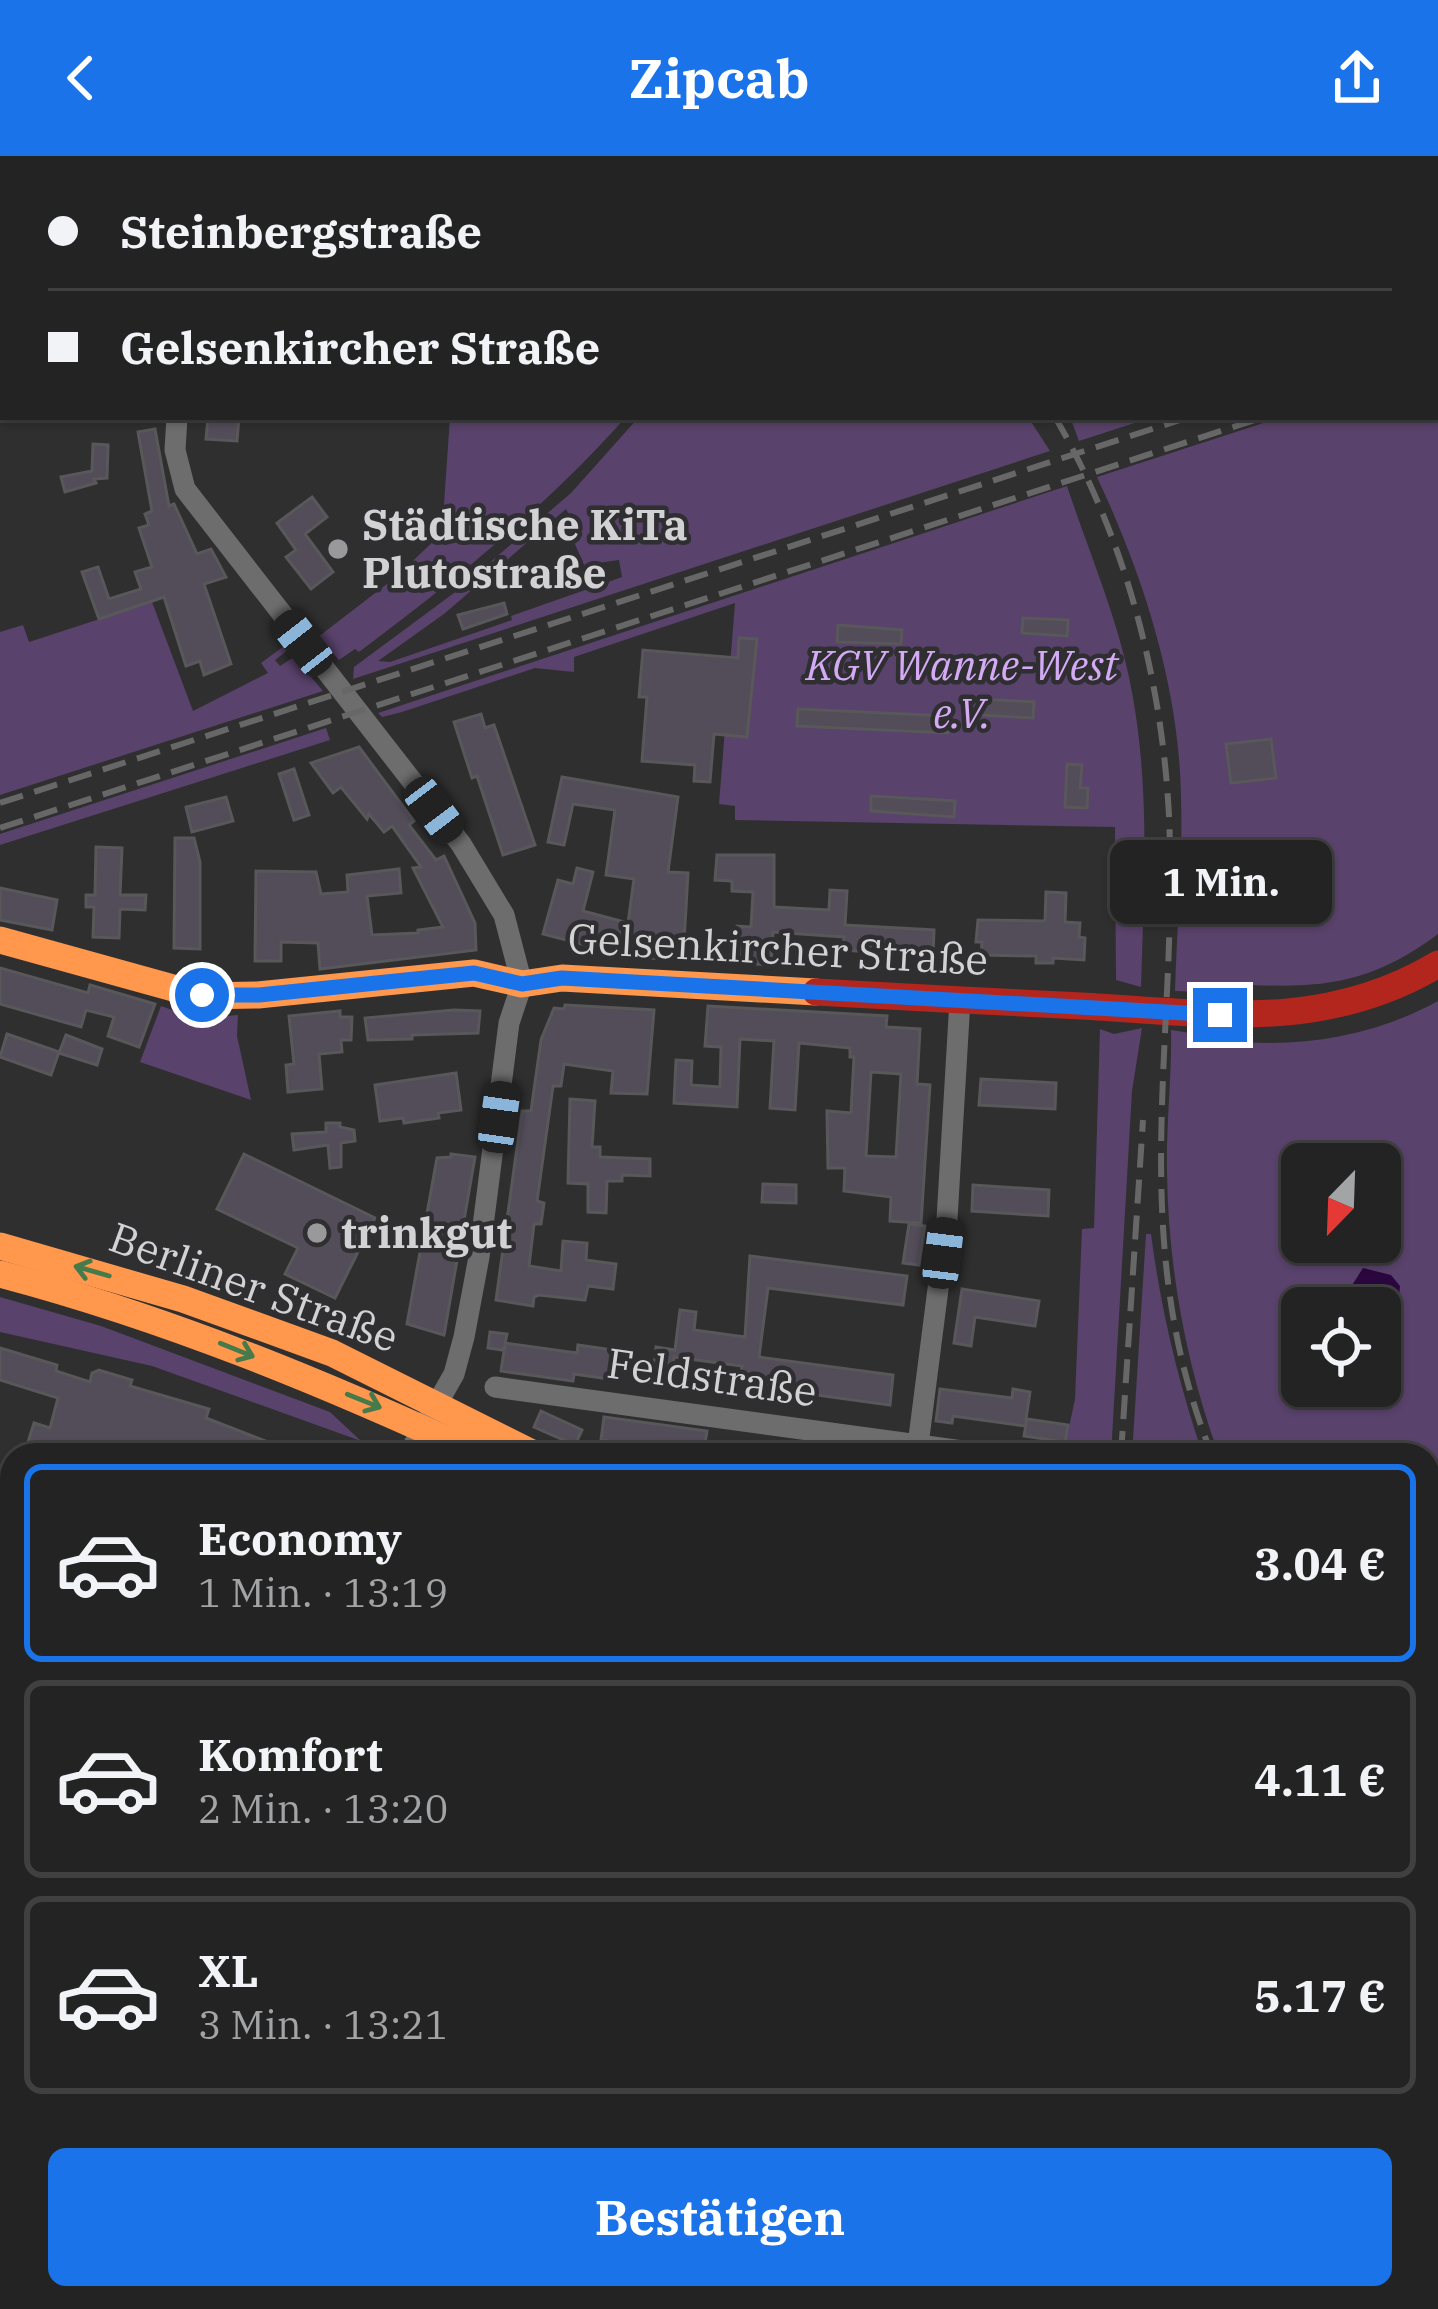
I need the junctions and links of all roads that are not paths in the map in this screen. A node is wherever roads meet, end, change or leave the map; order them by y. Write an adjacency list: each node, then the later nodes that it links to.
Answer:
1 (177, 420): 4 (street)
2 (0, 940): 4 (street)
3 (1438, 964): 5 (street, Gelsenkircher Straße)
4 (522, 984): 5 (street, Gelsenkircher Straße); 9 (street, Gelsenkircher Straße)
5 (960, 1000): 14 (street)
6 (0, 1246): 9 (street, Berliner Straße, one-way to 6)
7 (0, 1274): 9 (street, Berliner Straße, one-way to 9)
8 (495, 1387): 13 (street, Feldstraße)
9 (432, 1417): 10 (street, Gelsenkircher Straße); 11 (street, Berliner Straße); 12 (street, Berliner Straße)
10 (416, 1443)
11 (465, 1443)
12 (503, 1443)
13 (903, 1443)
14 (918, 1443)

